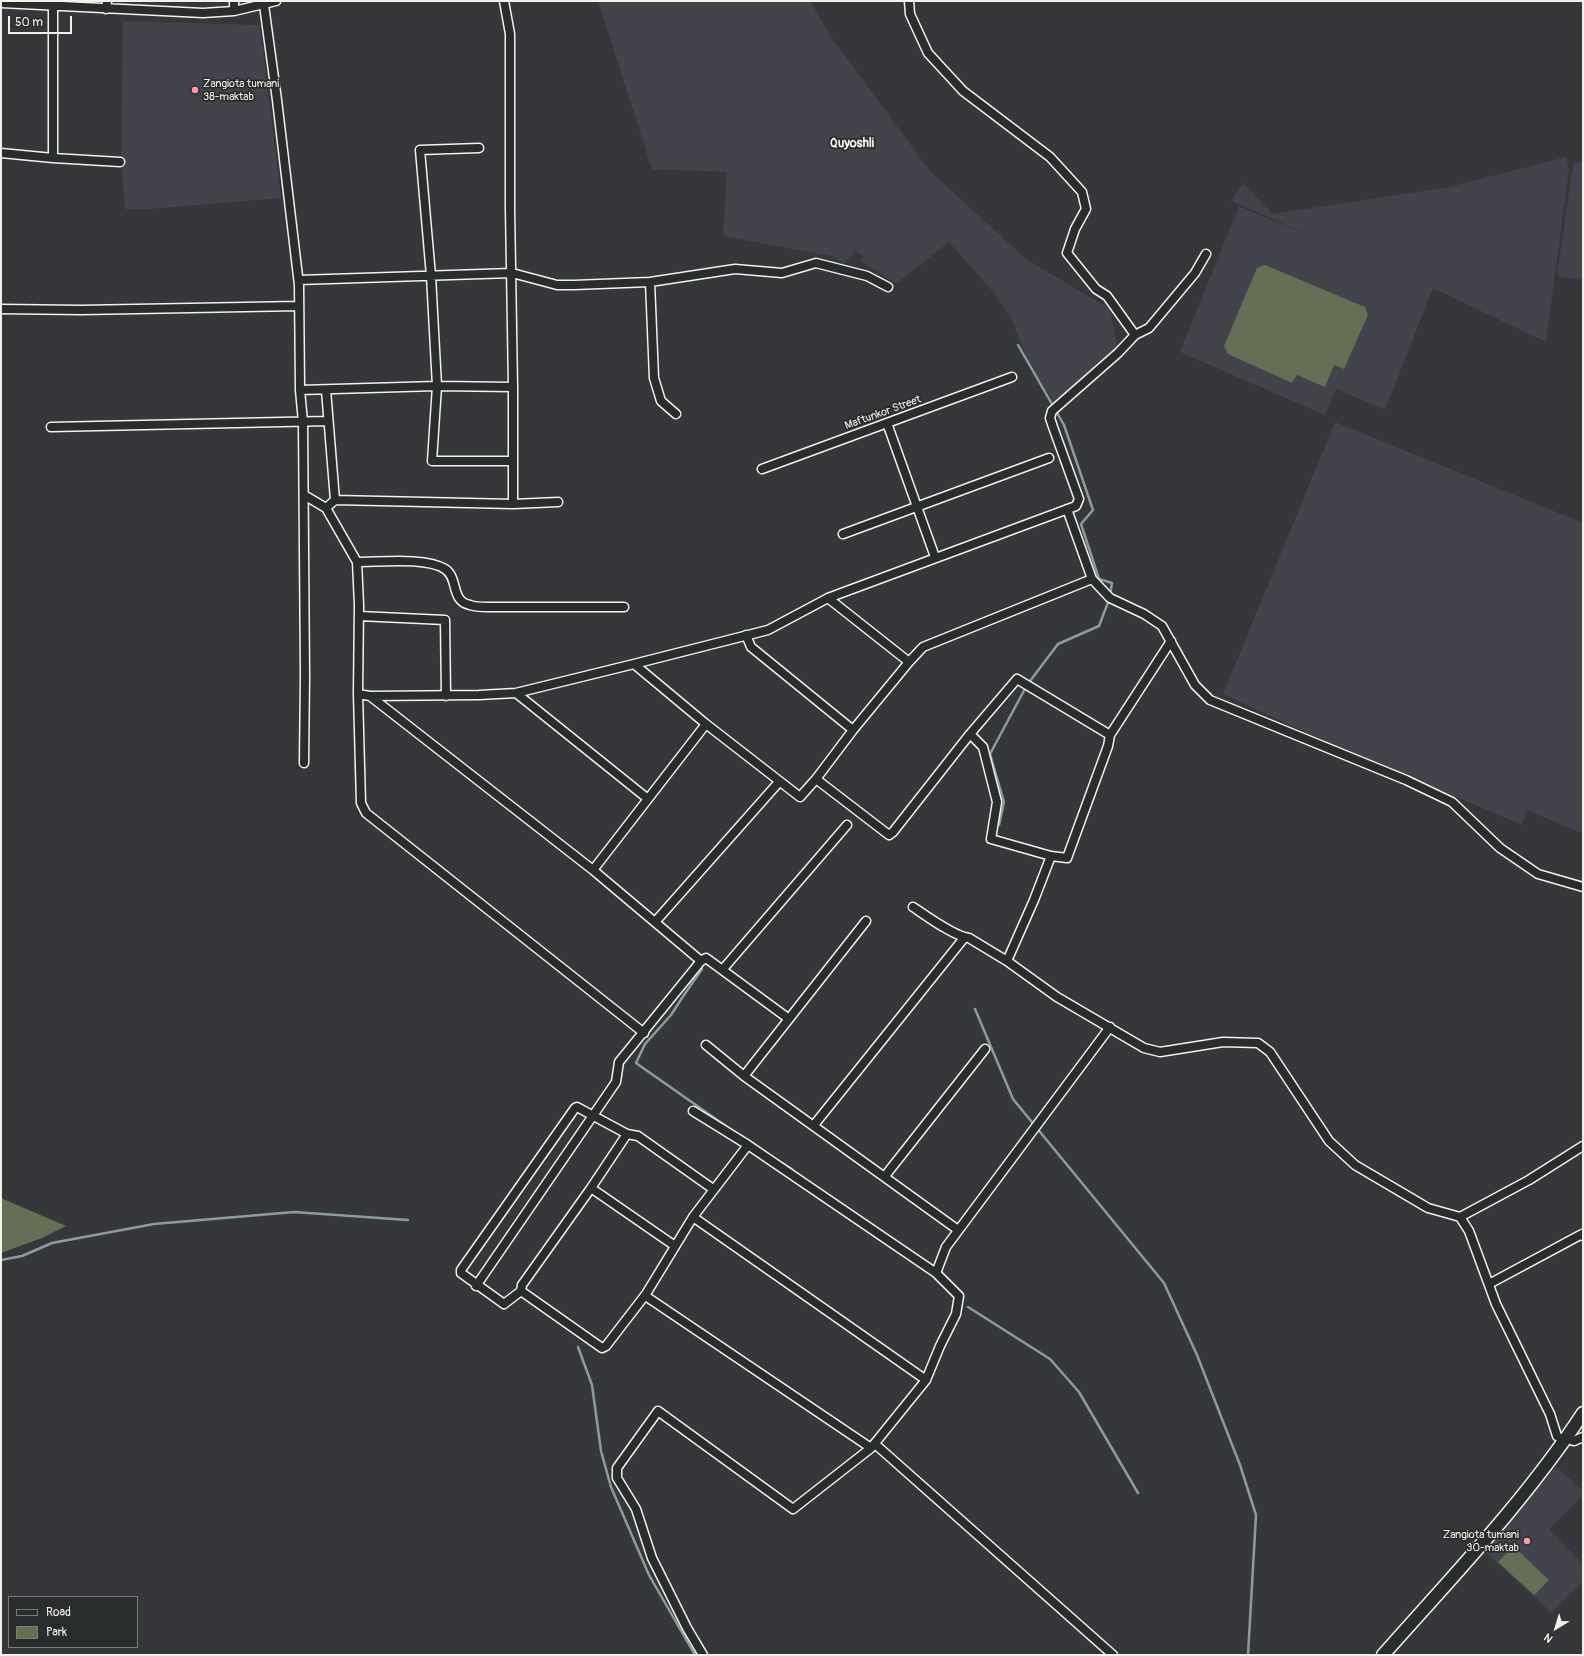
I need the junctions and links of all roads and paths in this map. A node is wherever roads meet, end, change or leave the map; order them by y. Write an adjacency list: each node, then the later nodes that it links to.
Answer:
1 (234, 1): 9 (street)
2 (276, 1): 7 (street)
3 (504, 1): 15 (street)
4 (909, 1): 22 (street)
5 (4, 4): 8 (street)
6 (107, 5): 8 (street); 9 (street)
7 (264, 5): 9 (street); 17 (street)
8 (53, 6): 12 (street)
9 (234, 11)
10 (479, 148): 16 (street)
11 (1, 153): 12 (street)
12 (52, 158): 13 (street)
13 (120, 162)
14 (1206, 254): 22 (street)
15 (512, 273): 16 (street); 18 (street); 25 (street)
16 (431, 276): 17 (street); 24 (street)
17 (299, 280): 20 (street)
18 (650, 282): 19 (street); 28 (street)
19 (888, 288)
20 (299, 306): 21 (street); 26 (street)
21 (1, 309)
22 (1135, 335): 42 (street)
23 (1012, 377): 31 (street, Maftunkor Street)
24 (437, 386): 25 (street); 27 (street); 34 (street)
25 (513, 387): 34 (street)
26 (300, 390): 27 (street); 30 (street)
27 (326, 390): 29 (street)
28 (676, 414)
29 (328, 421): 30 (street); 37 (street)
30 (303, 422): 32 (street); 36 (street)
31 (887, 423): 35 (street, Maftunkor Street); 40 (street)
32 (52, 427)
33 (1049, 458): 40 (street)
34 (513, 461): 39 (street)
35 (762, 470)
36 (304, 495): 41 (street); 62 (street)
37 (335, 500): 39 (street); 41 (street)
38 (558, 502): 39 (street)
39 (513, 504)
40 (918, 506): 43 (street); 44 (street)
41 (326, 508): 45 (street)
42 (1067, 509): 44 (street); 46 (street)
43 (843, 534)
44 (935, 557): 47 (street)
45 (357, 562): 48 (street); 49 (street)
46 (1092, 580): 51 (street); 52 (street)
47 (828, 598): 50 (street); 52 (street)
48 (624, 607)
49 (359, 616): 55 (street); 57 (street)
50 (746, 635): 53 (street); 59 (street)
51 (1171, 641): 61 (street); 69 (street)
52 (909, 662): 59 (street)
53 (634, 664): 54 (street); 58 (street)
54 (516, 693): 57 (street); 65 (street)
55 (358, 694): 56 (street); 79 (street)
56 (370, 696): 57 (street); 68 (street)
57 (446, 696)
58 (706, 724): 64 (street); 65 (street)
59 (853, 730): 63 (street)
60 (970, 734): 61 (street); 63 (street); 67 (street)
61 (1110, 735): 67 (street)
62 (304, 763)
63 (816, 779): 64 (street)
64 (779, 782): 72 (street)
65 (648, 799): 68 (street)
66 (847, 825): 76 (street)
67 (1051, 856): 75 (street)
68 (593, 870): 72 (street)
69 (1583, 887)
70 (913, 907): 73 (street)
71 (866, 921): 77 (street)
72 (655, 922): 74 (street)
73 (964, 938): 75 (street); 85 (street)
74 (701, 961): 76 (street); 79 (street)
75 (1007, 961): 78 (street)
76 (723, 970): 77 (street)
77 (788, 1019): 82 (street)
78 (1110, 1027): 93 (street); 94 (street)
79 (644, 1033): 84 (street)
80 (706, 1045): 82 (street)
81 (984, 1049): 89 (street)
82 (744, 1076): 85 (street)
83 (693, 1111): 87 (street)
84 (594, 1116): 86 (street); 99 (street); 99 (street)
85 (814, 1125): 89 (street)
86 (627, 1134): 90 (street); 91 (street)
87 (748, 1145): 91 (street); 97 (street)
88 (1583, 1146): 93 (street)
89 (885, 1176): 94 (street)
90 (591, 1188): 96 (street); 100 (street)
91 (713, 1189): 92 (street)
92 (693, 1216): 96 (street); 102 (street)
93 (1460, 1217): 98 (street)
94 (958, 1230): 97 (street)
95 (1583, 1236): 98 (street)
96 (675, 1246): 101 (street)
97 (936, 1273): 102 (street)
98 (1489, 1284): 105 (street)
99 (476, 1286): 100 (street)
100 (521, 1291): 101 (street)
101 (646, 1294): 106 (street)
102 (926, 1380): 106 (street)
103 (1583, 1412): 105 (main road)
104 (1583, 1437): 105 (street)
105 (1565, 1439): 109 (main road)
106 (873, 1446): 107 (street); 108 (street)
107 (703, 1655)
108 (1114, 1655)
109 (1383, 1655)

